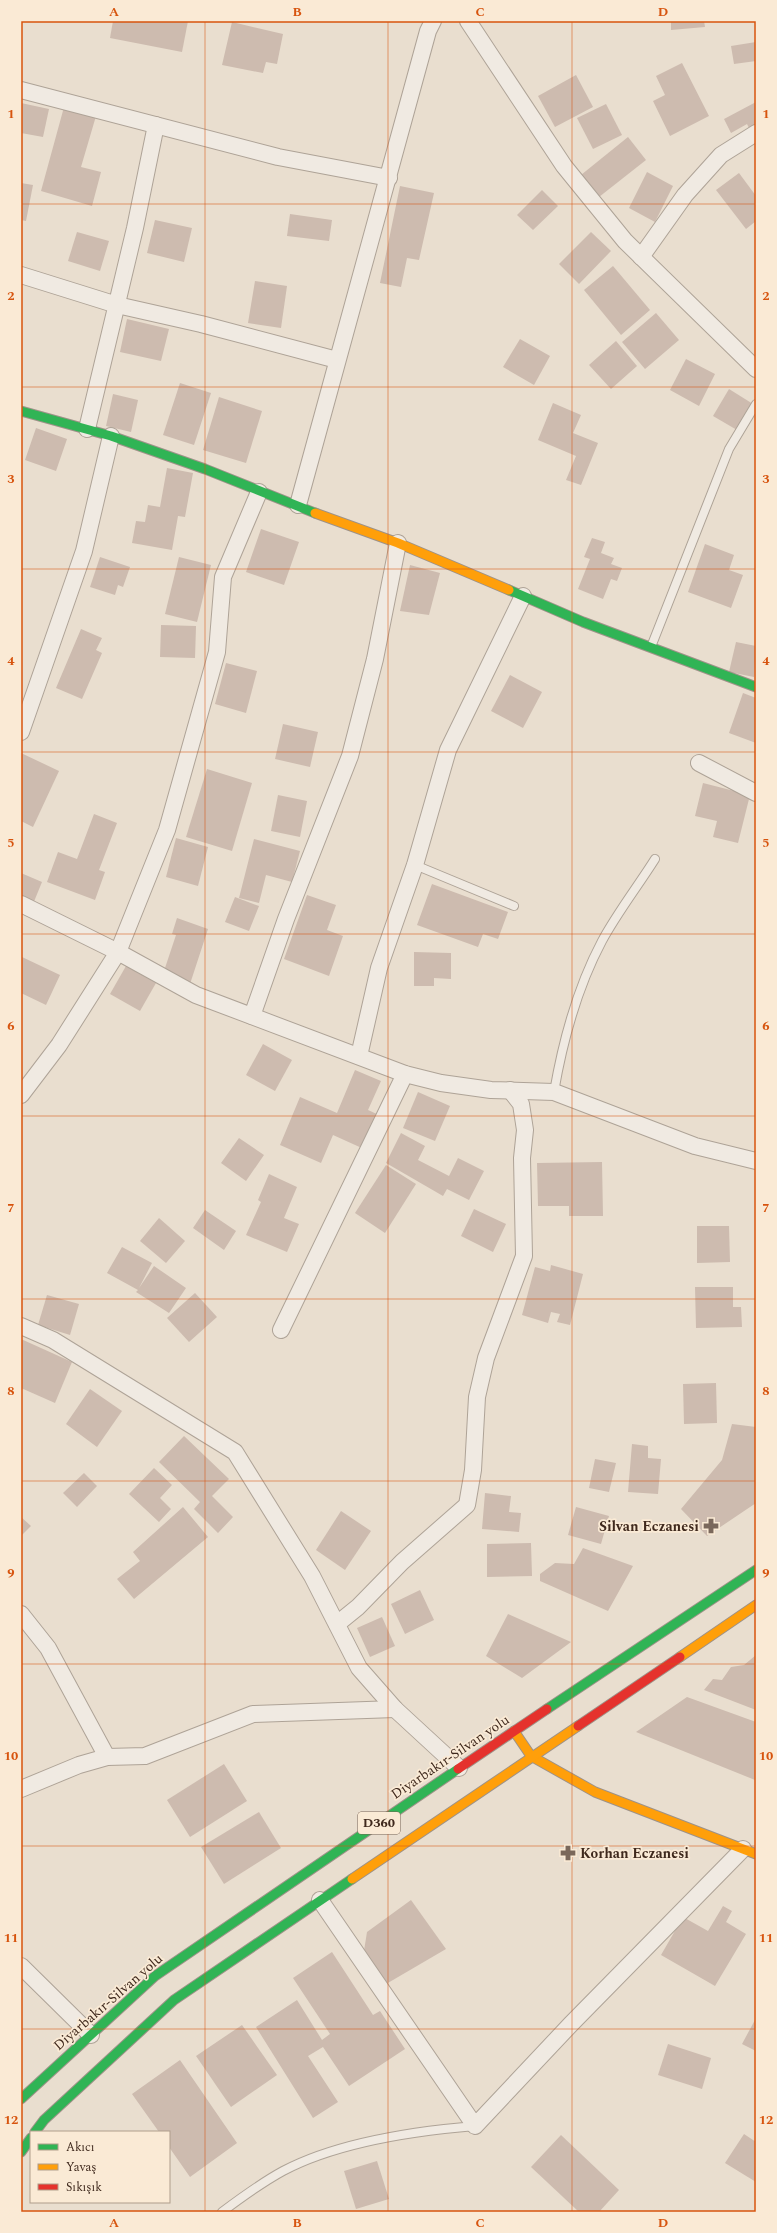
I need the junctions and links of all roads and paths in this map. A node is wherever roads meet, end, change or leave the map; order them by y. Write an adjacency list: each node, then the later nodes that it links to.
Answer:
1 (433, 21): 6 (street)
2 (468, 21): 7 (street)
3 (21, 90): 4 (street)
4 (156, 125): 6 (street); 9 (street)
5 (756, 134): 7 (street)
6 (389, 178): 10 (street)
7 (641, 257): 11 (street)
8 (21, 275): 9 (street)
9 (117, 305): 10 (street); 14 (street)
10 (337, 360): 17 (street)
11 (756, 368)
12 (756, 404): 20 (lane)
13 (21, 411): 14 (main road)
14 (87, 429): 15 (main road)
15 (111, 436): 16 (main road); 22 (street)
16 (259, 492): 17 (main road); 29 (street)
17 (298, 505): 18 (main road)
18 (398, 543): 19 (main road); 30 (street)
19 (523, 596): 20 (main road); 26 (street)
20 (651, 647): 21 (main road)
21 (756, 687)
22 (21, 732)
23 (699, 763): 24 (street)
24 (756, 793)
25 (655, 859): 34 (lane)
26 (415, 864): 28 (lane); 31 (street)
27 (21, 904): 29 (street)
28 (514, 906)
29 (118, 952): 30 (street); 35 (street)
30 (252, 1016): 31 (street)
31 (359, 1056): 32 (street)
32 (405, 1074): 33 (street); 38 (street)
33 (510, 1090): 34 (street); 42 (street)
34 (554, 1092): 36 (street)
35 (21, 1095)
36 (756, 1161)
37 (21, 1326): 42 (street)
38 (281, 1330)
39 (756, 1570): 44 (main road, Diyarbakır-Silvan yolu / D360)
40 (756, 1605): 45 (main road, D360)
41 (21, 1614): 46 (street)
42 (337, 1624): 43 (street)
43 (395, 1709): 46 (street); 47 (street)
44 (514, 1730): 45 (main road); 47 (main road, Diyarbakır-Silvan yolu / D360)
45 (531, 1756): 49 (main road); 50 (main road, D360)
46 (107, 1757): 48 (street)
47 (459, 1768): 52 (main road, Diyarbakır-Silvan yolu / D360)
48 (21, 1789)
49 (750, 1852): 54 (street)
50 (320, 1900): 54 (street); 55 (main road, D360)
51 (21, 1966): 52 (street)
52 (91, 2034): 53 (main road, Diyarbakır-Silvan yolu / D360)
53 (21, 2099)
54 (475, 2126): 58 (lane)
55 (36, 2131)
56 (30, 2139): 57 (main road)
57 (21, 2152)
58 (222, 2212)

